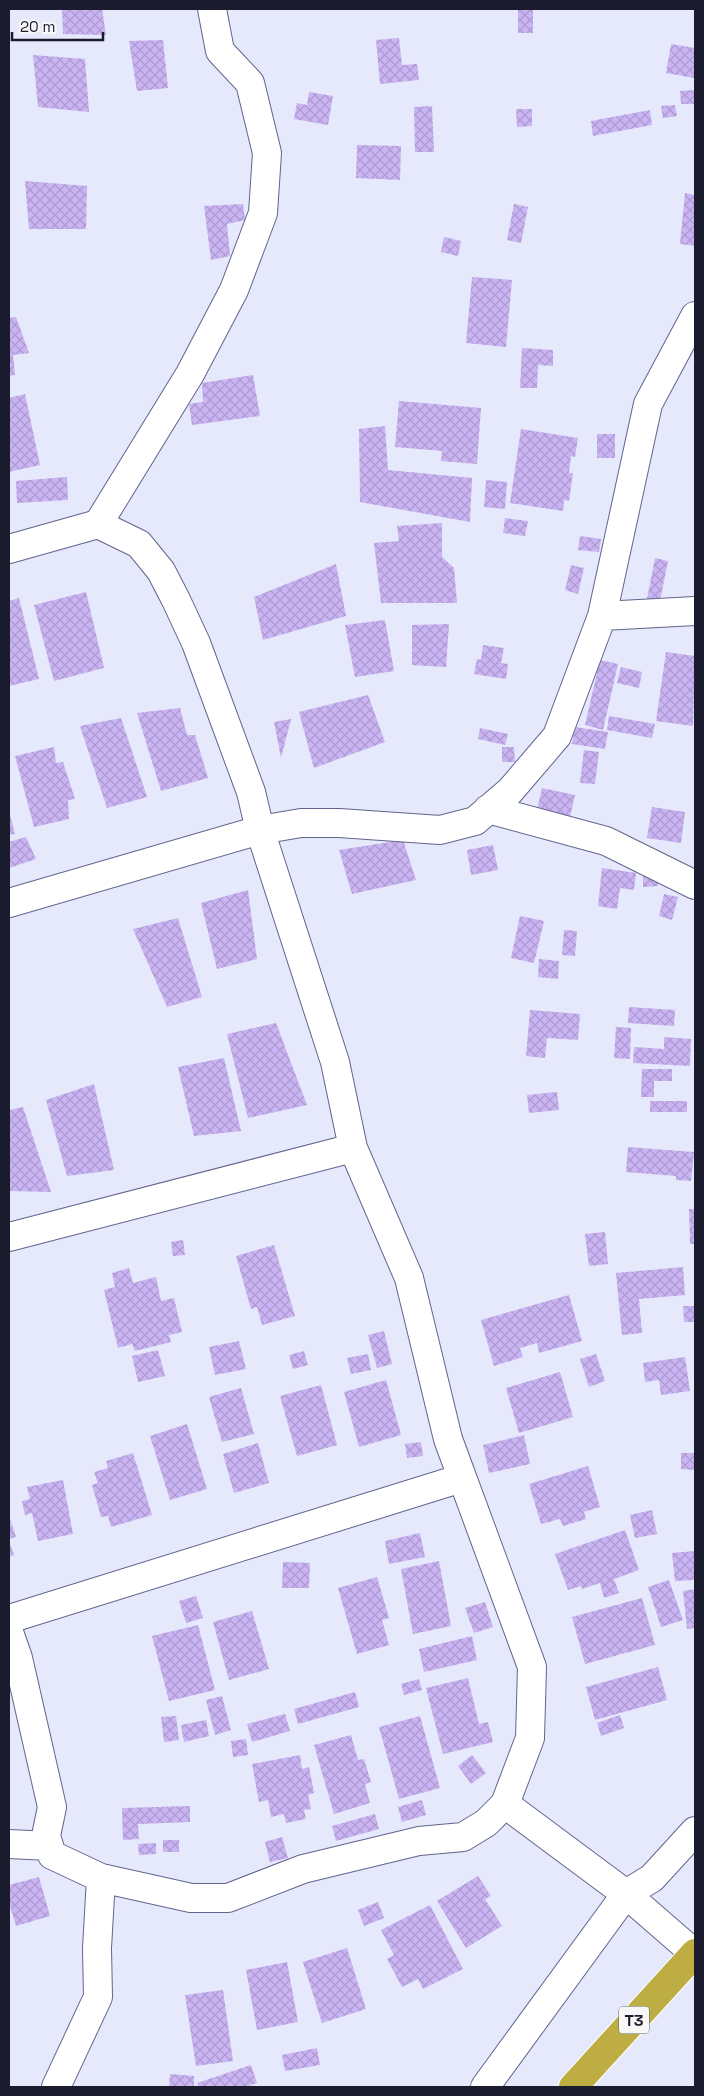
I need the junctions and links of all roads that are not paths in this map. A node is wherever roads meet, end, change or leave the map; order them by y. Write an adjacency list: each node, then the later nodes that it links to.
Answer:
1 (212, 9): 3 (street)
2 (695, 316): 6 (street)
3 (98, 524): 4 (street); 8 (street)
4 (9, 549)
5 (695, 611): 6 (street)
6 (602, 616): 7 (street)
7 (488, 809): 8 (street); 9 (street)
8 (260, 830): 10 (street); 11 (street)
9 (695, 885)
10 (9, 903)
11 (353, 1148): 12 (street); 13 (street)
12 (9, 1237)
13 (462, 1478): 14 (street); 16 (street)
14 (9, 1619)
15 (9, 1632): 19 (street)
16 (505, 1804): 20 (street); 21 (street)
17 (695, 1831): 21 (street)
18 (9, 1844): 19 (street)
19 (49, 1846): 20 (street)
20 (101, 1878): 23 (street)
21 (626, 1894): 22 (street); 24 (street)
22 (695, 1953): 25 (highway, T3)
23 (56, 2087)
24 (485, 2087)
25 (573, 2087)

